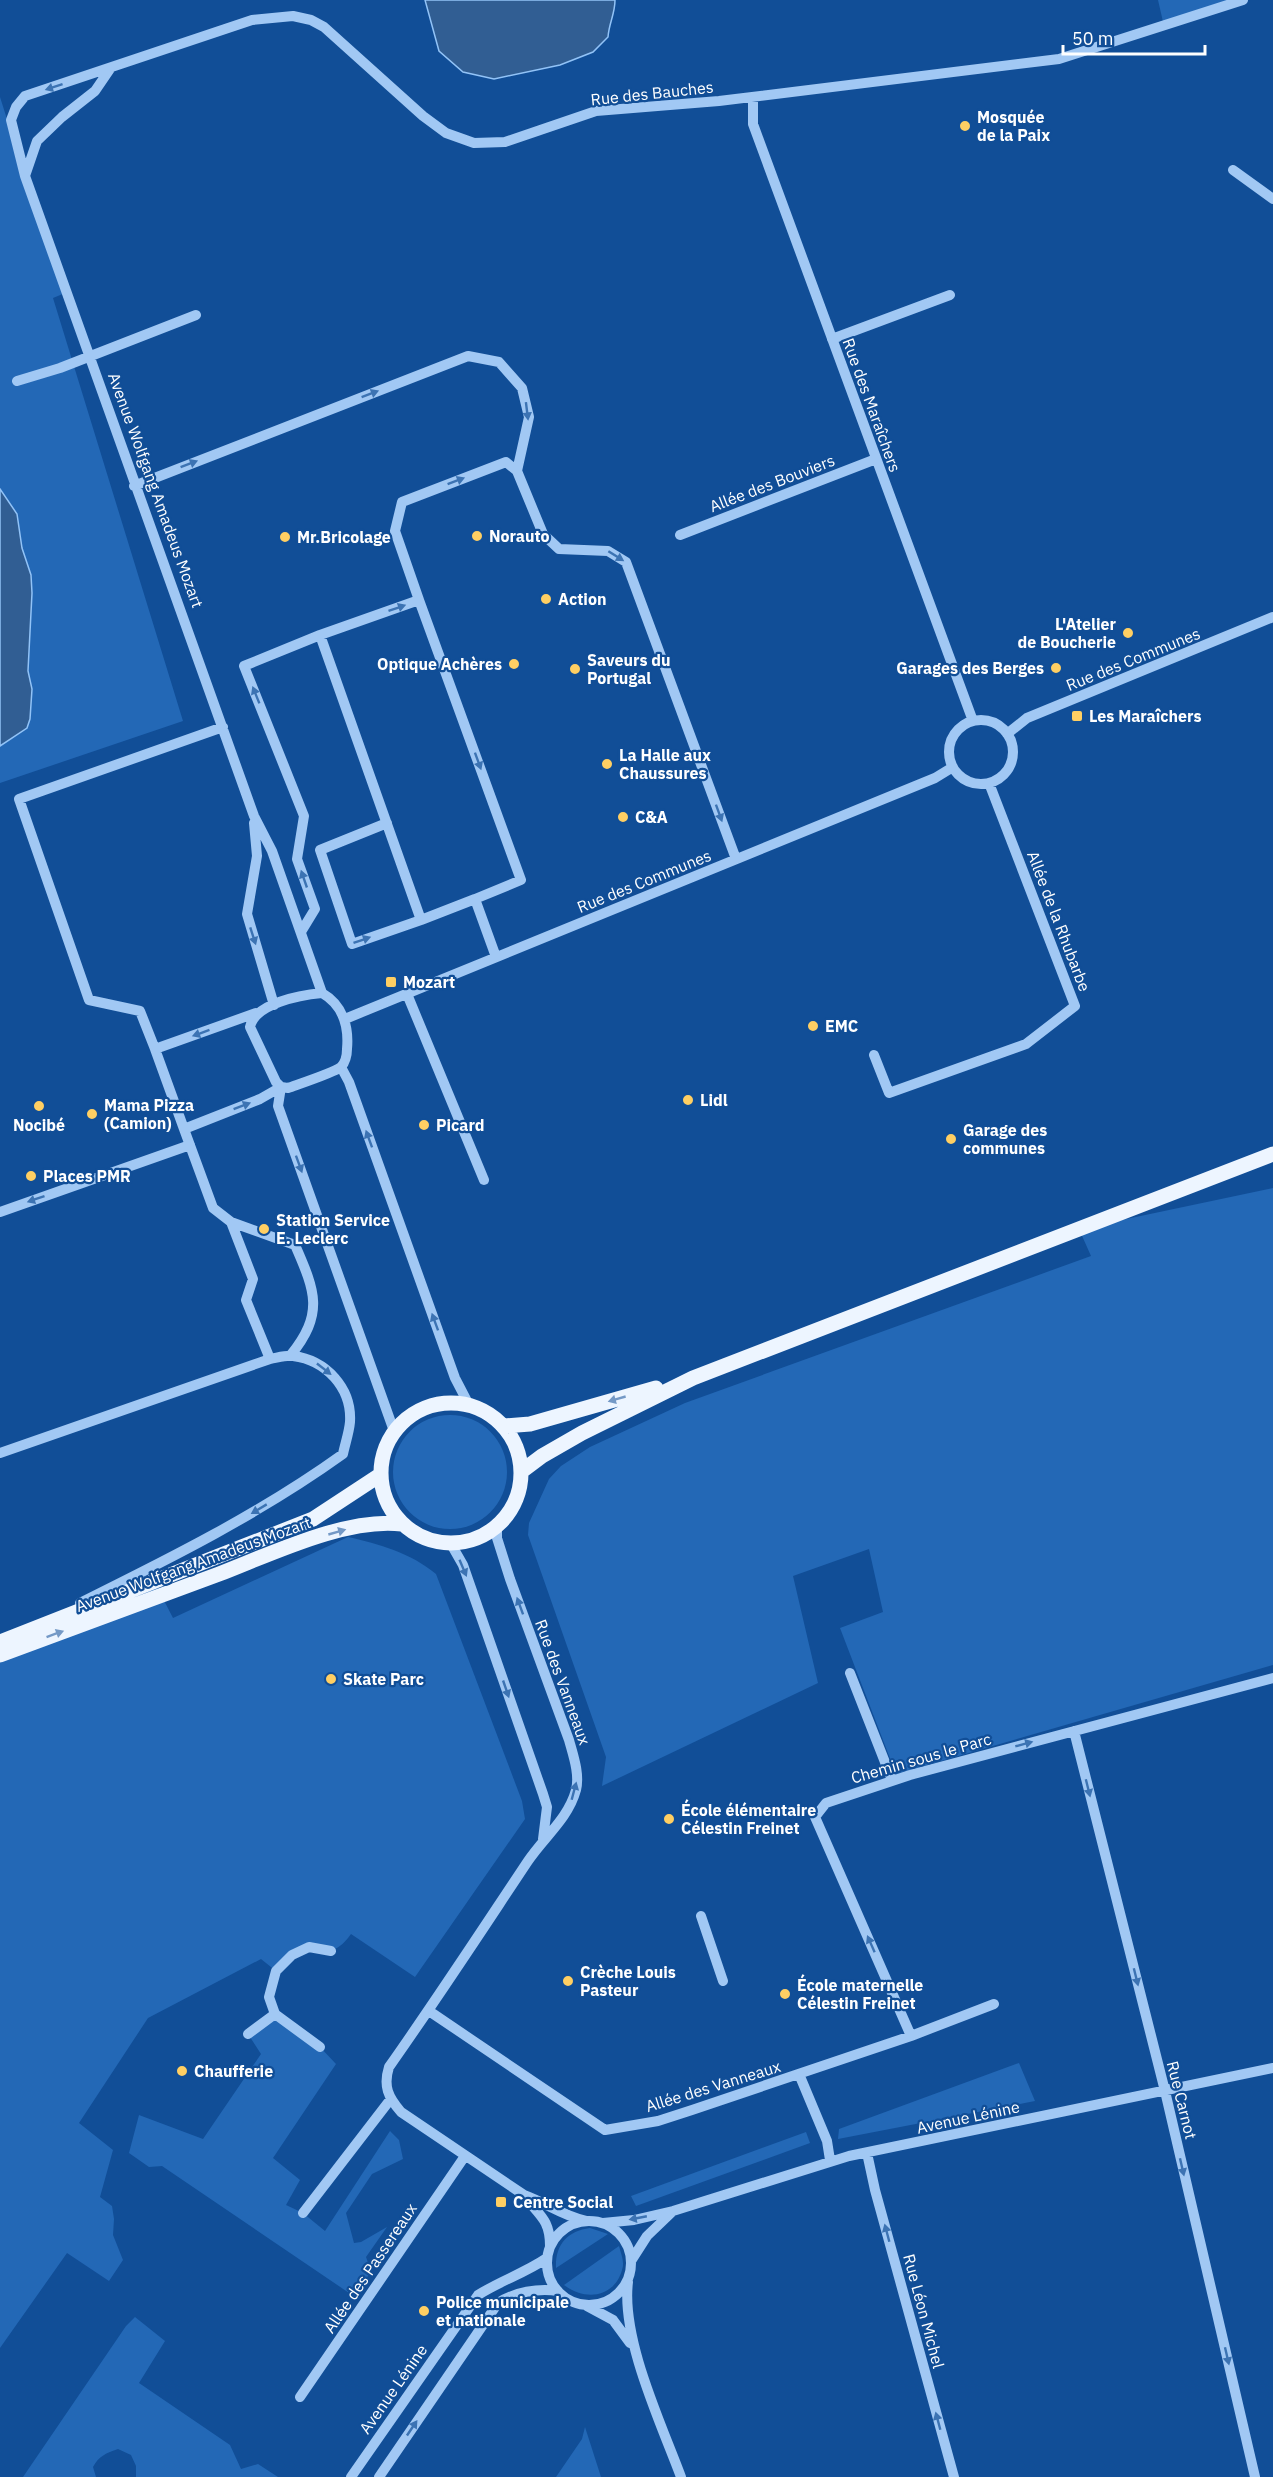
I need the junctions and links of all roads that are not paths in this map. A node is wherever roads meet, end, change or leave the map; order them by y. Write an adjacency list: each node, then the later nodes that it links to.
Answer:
1 (1243, 0): 3 (street, Rue des Bauches)
2 (110, 69): 3 (street, Rue des Bauches); 5 (street); 5 (street, Rue des Bauches, one-way to 5)
3 (753, 97): 9 (street, Rue des Maraîchers)
4 (1233, 170): 6 (street)
5 (25, 176): 10 (street, Avenue Wolfgang Amadeus Mozart)
6 (1273, 199)
7 (950, 295): 9 (street)
8 (196, 315): 10 (street)
9 (832, 339): 12 (street, Rue des Maraîchers)
10 (88, 356): 11 (street); 14 (street, Avenue Wolfgang Amadeus Mozart)
11 (17, 381)
12 (876, 459): 15 (street, Allée des Bouviers); 19 (street, Rue des Maraîchers)
13 (517, 471): 14 (street, one-way to 13); 16 (street, one-way to 13); 26 (street, one-way to 26)
14 (134, 486): 20 (street, Avenue Wolfgang Amadeus Mozart)
15 (680, 535)
16 (419, 600): 18 (street, one-way to 16); 27 (street, one-way to 27)
17 (1273, 617): 21 (street, Rue des Communes)
18 (320, 635): 25 (street); 29 (street, one-way to 18)
19 (973, 721): 21 (street); 22 (street)
20 (223, 727): 24 (street, Avenue Wolfgang Amadeus Mozart); 36 (street)
21 (1007, 734): 23 (street)
22 (953, 767): 23 (street); 26 (street, Rue des Communes)
23 (990, 783): 37 (street, Allée de la Rhubarbe)
24 (254, 816): 29 (street, Avenue Wolfgang Amadeus Mozart); 33 (street, Avenue Wolfgang Amadeus Mozart, one-way to 33)
25 (387, 823): 28 (street); 28 (street, one-way to 28)
26 (736, 859): 30 (street, Rue des Communes)
27 (474, 899): 28 (street); 30 (street)
28 (421, 920)
29 (301, 932): 31 (street, Avenue Wolfgang Amadeus Mozart)
30 (496, 957): 32 (street, Rue des Communes)
31 (322, 993): 33 (street); 35 (street)
32 (407, 994): 35 (street, Rue des Communes); 43 (street)
33 (274, 1005): 34 (street)
34 (256, 1013): 36 (street, one-way to 36); 39 (street)
35 (345, 1019): 38 (street)
36 (155, 1049): 40 (street)
37 (874, 1055)
38 (341, 1067): 39 (street); 49 (street, one-way to 38)
39 (281, 1087): 40 (street, one-way to 39); 51 (street, one-way to 51)
40 (184, 1129): 41 (street)
41 (190, 1145): 44 (street, one-way to 44); 45 (street)
42 (1273, 1154): 48 (main road)
43 (484, 1180)
44 (0, 1212)
45 (231, 1222): 46 (street); 47 (street)
46 (290, 1356): 47 (street); 58 (street, one-way to 58)
47 (270, 1359): 52 (street)
48 (693, 1378): 50 (main road, one-way to 50); 53 (main road)
49 (468, 1403): 50 (main road); 51 (main road)
50 (504, 1426): 53 (main road)
51 (394, 1431): 54 (main road)
52 (0, 1453)
53 (522, 1471): 56 (main road)
54 (380, 1475): 55 (main road); 58 (main road, Avenue Wolfgang Amadeus Mozart)
55 (402, 1524): 57 (main road); 59 (main road, Avenue Wolfgang Amadeus Mozart, one-way to 55)
56 (497, 1527): 57 (main road); 64 (street, Rue des Vanneaux, one-way to 56)
57 (451, 1544): 64 (street, Rue des Vanneaux, one-way to 64)
58 (7, 1640)
59 (0, 1655)
60 (850, 1673): 63 (street)
61 (1273, 1678): 62 (street, Chemin sous le Parc)
62 (1074, 1731): 63 (street, Chemin sous le Parc, one-way to 62); 76 (street, Rue Carnot, one-way to 76)
63 (892, 1780): 72 (street, Chemin sous le Parc, one-way to 63)
64 (543, 1839): 69 (street, Rue des Vanneaux)
65 (701, 1916): 67 (street)
66 (330, 1951): 70 (street)
67 (723, 1981)
68 (994, 2004): 72 (street, Allée des Vanneaux)
69 (429, 2011): 75 (street, Allée des Vanneaux); 77 (street, Rue des Vanneaux)
70 (275, 2014): 71 (street); 73 (street)
71 (248, 2034)
72 (911, 2036): 75 (street, Allée des Vanneaux)
73 (320, 2047)
74 (1273, 2067): 76 (street, Avenue Lénine)
75 (799, 2074): 80 (street)
76 (1165, 2091): 78 (street, Avenue Lénine); 98 (street, Rue Carnot, one-way to 98)
77 (390, 2100): 79 (street); 83 (street)
78 (867, 2152): 80 (street, Avenue Lénine); 97 (street, Rue Léon Michel, one-way to 78)
79 (465, 2156): 81 (street); 93 (street, Allée des Passereaux)
80 (830, 2160): 82 (street, Avenue Lénine)
81 (524, 2195): 84 (street); 86 (street)
82 (673, 2211): 85 (street, Avenue Lénine, one-way to 85); 88 (street, Avenue Lénine)
83 (303, 2213)
84 (586, 2221): 85 (street); 86 (street)
85 (603, 2223): 88 (street)
86 (550, 2247): 87 (street)
87 (547, 2258): 90 (street); 94 (street, Avenue Lénine)
88 (631, 2261): 89 (street)
89 (628, 2277): 91 (street); 92 (street)
90 (558, 2291): 91 (street); 95 (street, one-way to 90)
91 (584, 2304): 92 (street)
92 (635, 2352): 96 (street)
93 (300, 2397)
94 (351, 2477)
95 (379, 2477)
96 (681, 2477)
97 (954, 2477)
98 (1255, 2477)

